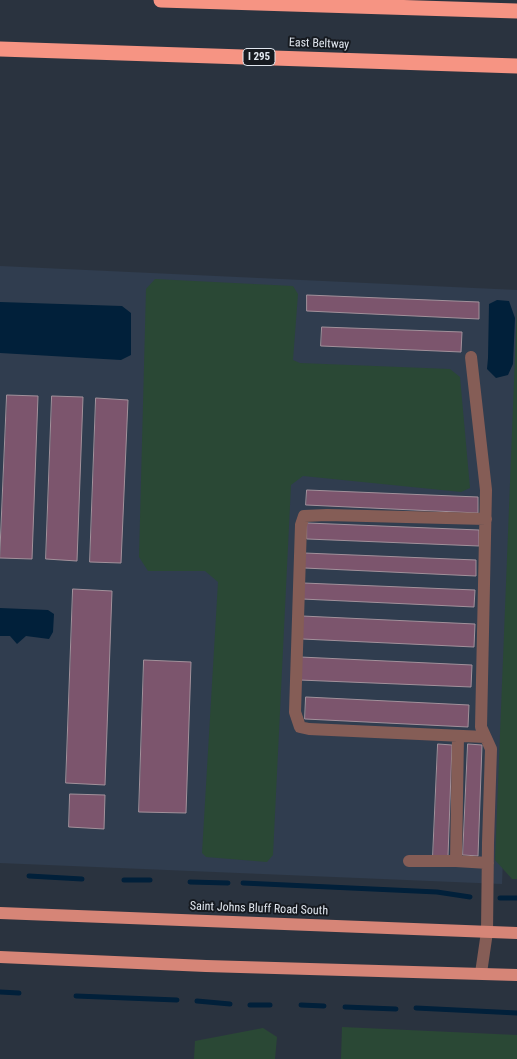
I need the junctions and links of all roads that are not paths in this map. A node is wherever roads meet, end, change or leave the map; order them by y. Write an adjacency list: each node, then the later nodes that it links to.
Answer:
1 (161, 0): 2 (highway)
2 (517, 11)
3 (0, 49): 4 (highway, East Beltway / I 295)
4 (517, 66)
5 (471, 357): 6 (lane)
6 (486, 520): 7 (lane); 8 (lane)
7 (458, 736): 8 (lane); 10 (lane)
8 (485, 737): 11 (lane)
9 (409, 860): 10 (lane)
10 (456, 861): 11 (lane)
11 (488, 864): 13 (lane)
12 (0, 913): 13 (main road, Saint Johns Bluff Road South)
13 (487, 932): 14 (main road, Saint Johns Bluff Road South); 16 (lane)
14 (517, 934)
15 (0, 957): 16 (main road)
16 (481, 973): 17 (main road)
17 (517, 975)

